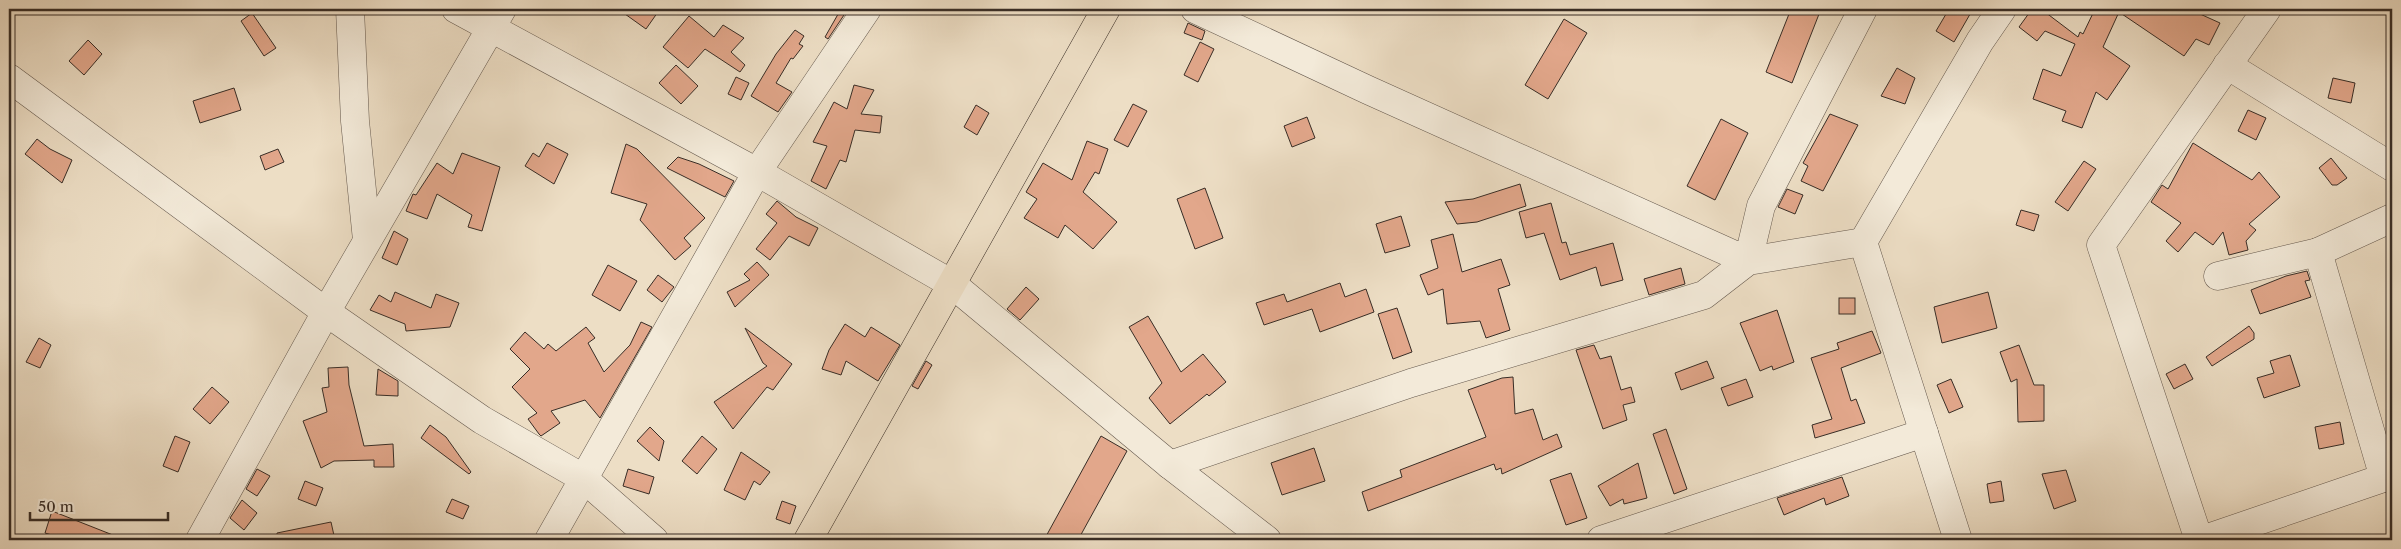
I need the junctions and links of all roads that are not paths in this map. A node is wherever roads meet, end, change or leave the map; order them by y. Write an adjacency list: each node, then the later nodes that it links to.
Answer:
1 (350, 9): 15 (street)
2 (456, 9): 9 (street)
3 (867, 9): 13 (street)
4 (1106, 9): 20 (main road)
5 (1195, 9): 18 (street)
6 (1863, 9): 18 (street)
7 (2002, 9): 16 (street)
8 (2267, 9): 10 (street)
9 (496, 18): 13 (street); 15 (street)
10 (2227, 65): 12 (street); 33 (street)
11 (9, 78): 21 (street)
12 (2392, 167)
13 (757, 172): 20 (street); 25 (street)
14 (2392, 218): 17 (street)
15 (367, 240): 21 (street)
16 (1863, 242): 18 (street); 22 (street)
17 (2318, 252): 19 (street); 24 (street)
18 (1748, 260): 23 (street)
19 (2218, 276)
20 (952, 284): 23 (street); 29 (main road)
21 (326, 312): 25 (street); 26 (street)
22 (1924, 433): 31 (street); 32 (street)
23 (1170, 465): 30 (street)
24 (2388, 476): 33 (street)
25 (583, 478): 27 (street); 28 (street)
26 (200, 540)
27 (549, 540)
28 (654, 540)
29 (808, 540)
30 (1267, 540)
31 (1601, 540)
32 (1958, 540)
33 (2200, 540)

